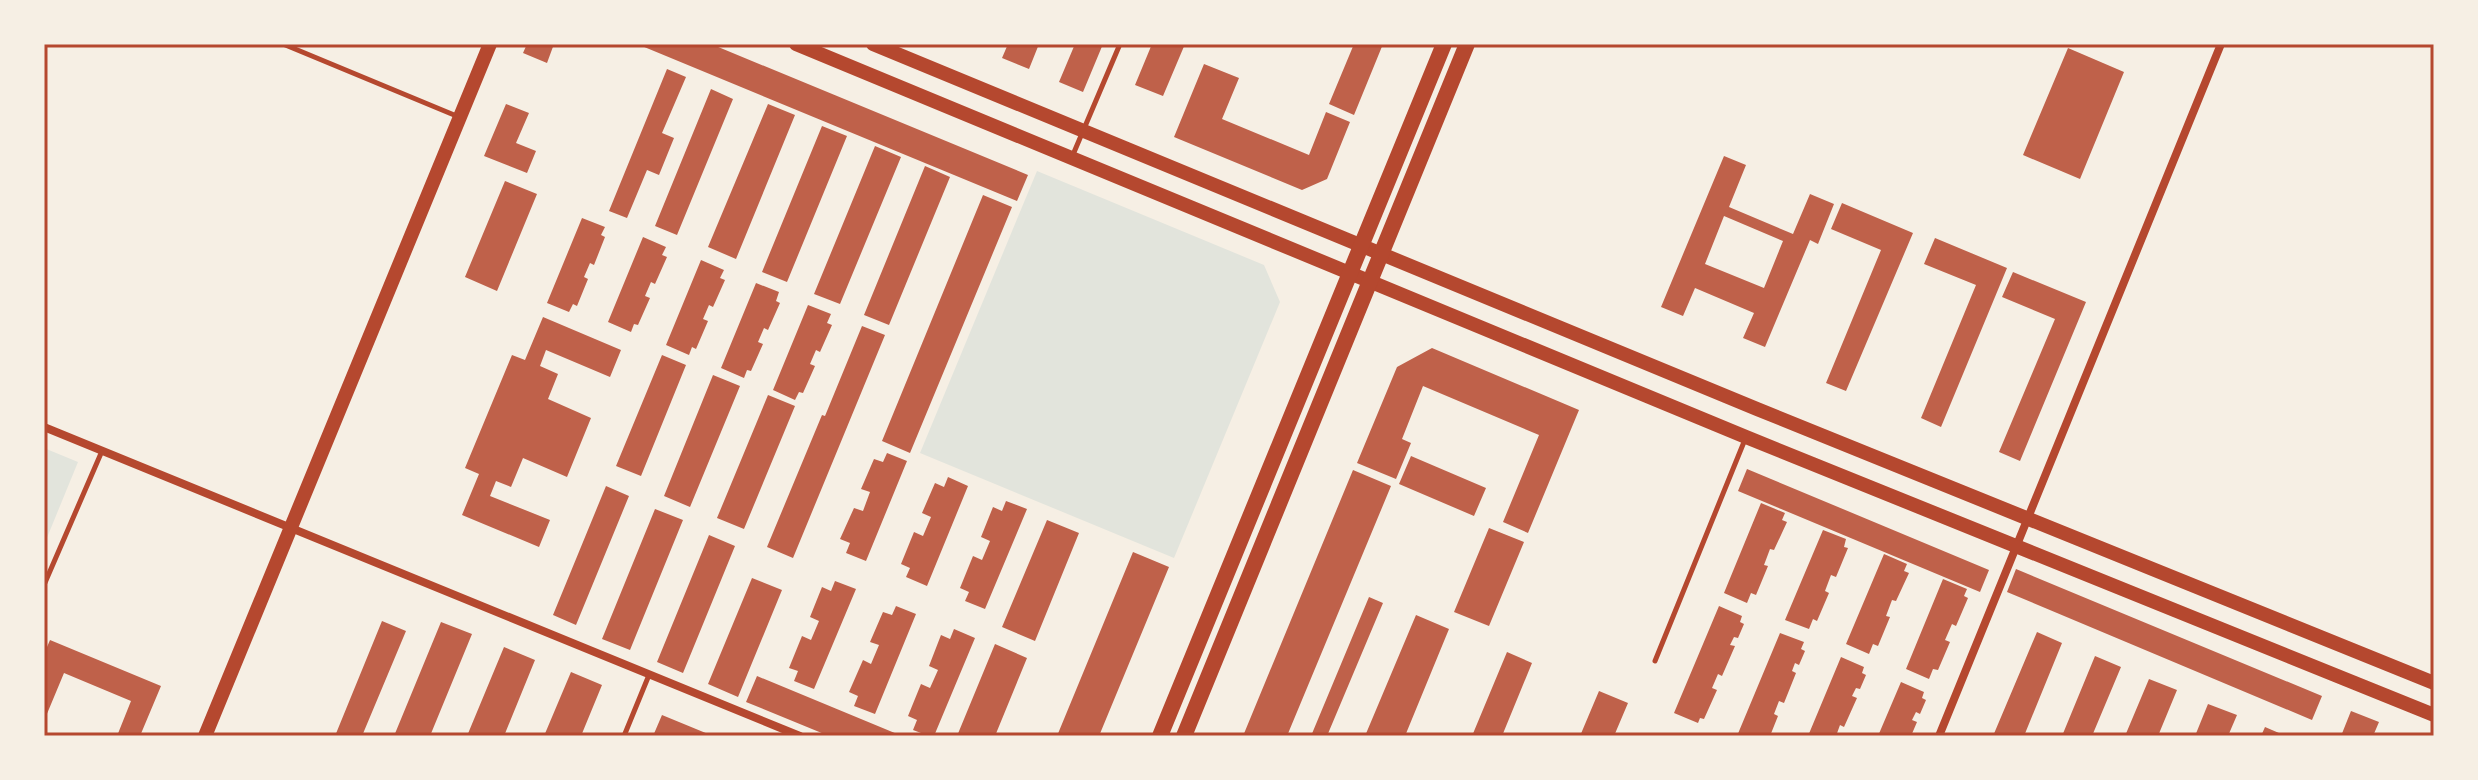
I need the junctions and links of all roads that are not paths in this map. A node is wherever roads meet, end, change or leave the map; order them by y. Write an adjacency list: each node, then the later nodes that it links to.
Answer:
1 (283, 44): 9 (lane)
2 (490, 44): 9 (street)
3 (796, 44): 11 (street)
4 (873, 44): 10 (street)
5 (1120, 44): 10 (lane)
6 (1444, 44): 12 (main road)
7 (1467, 44): 13 (main road)
8 (2221, 44): 19 (street)
9 (461, 117): 20 (street)
10 (1083, 131): 11 (lane); 12 (street)
11 (1072, 158): 14 (street)
12 (1361, 245): 13 (street); 14 (main road)
13 (1381, 254): 15 (main road); 19 (street)
14 (1350, 273): 15 (street); 30 (main road)
15 (1370, 281): 17 (street); 31 (main road)
16 (44, 427): 18 (street)
17 (1746, 437): 21 (street); 23 (lane)
18 (102, 451): 20 (street); 22 (lane)
19 (2026, 519): 21 (street); 25 (street)
20 (291, 528): 24 (street); 27 (street)
21 (2015, 545): 26 (street); 32 (street)
22 (44, 585)
23 (1655, 661)
24 (649, 674): 28 (lane); 29 (street)
25 (2434, 683)
26 (2434, 715)
27 (205, 736)
28 (624, 736)
29 (800, 736)
30 (1160, 736)
31 (1184, 736)
32 (1939, 736)

